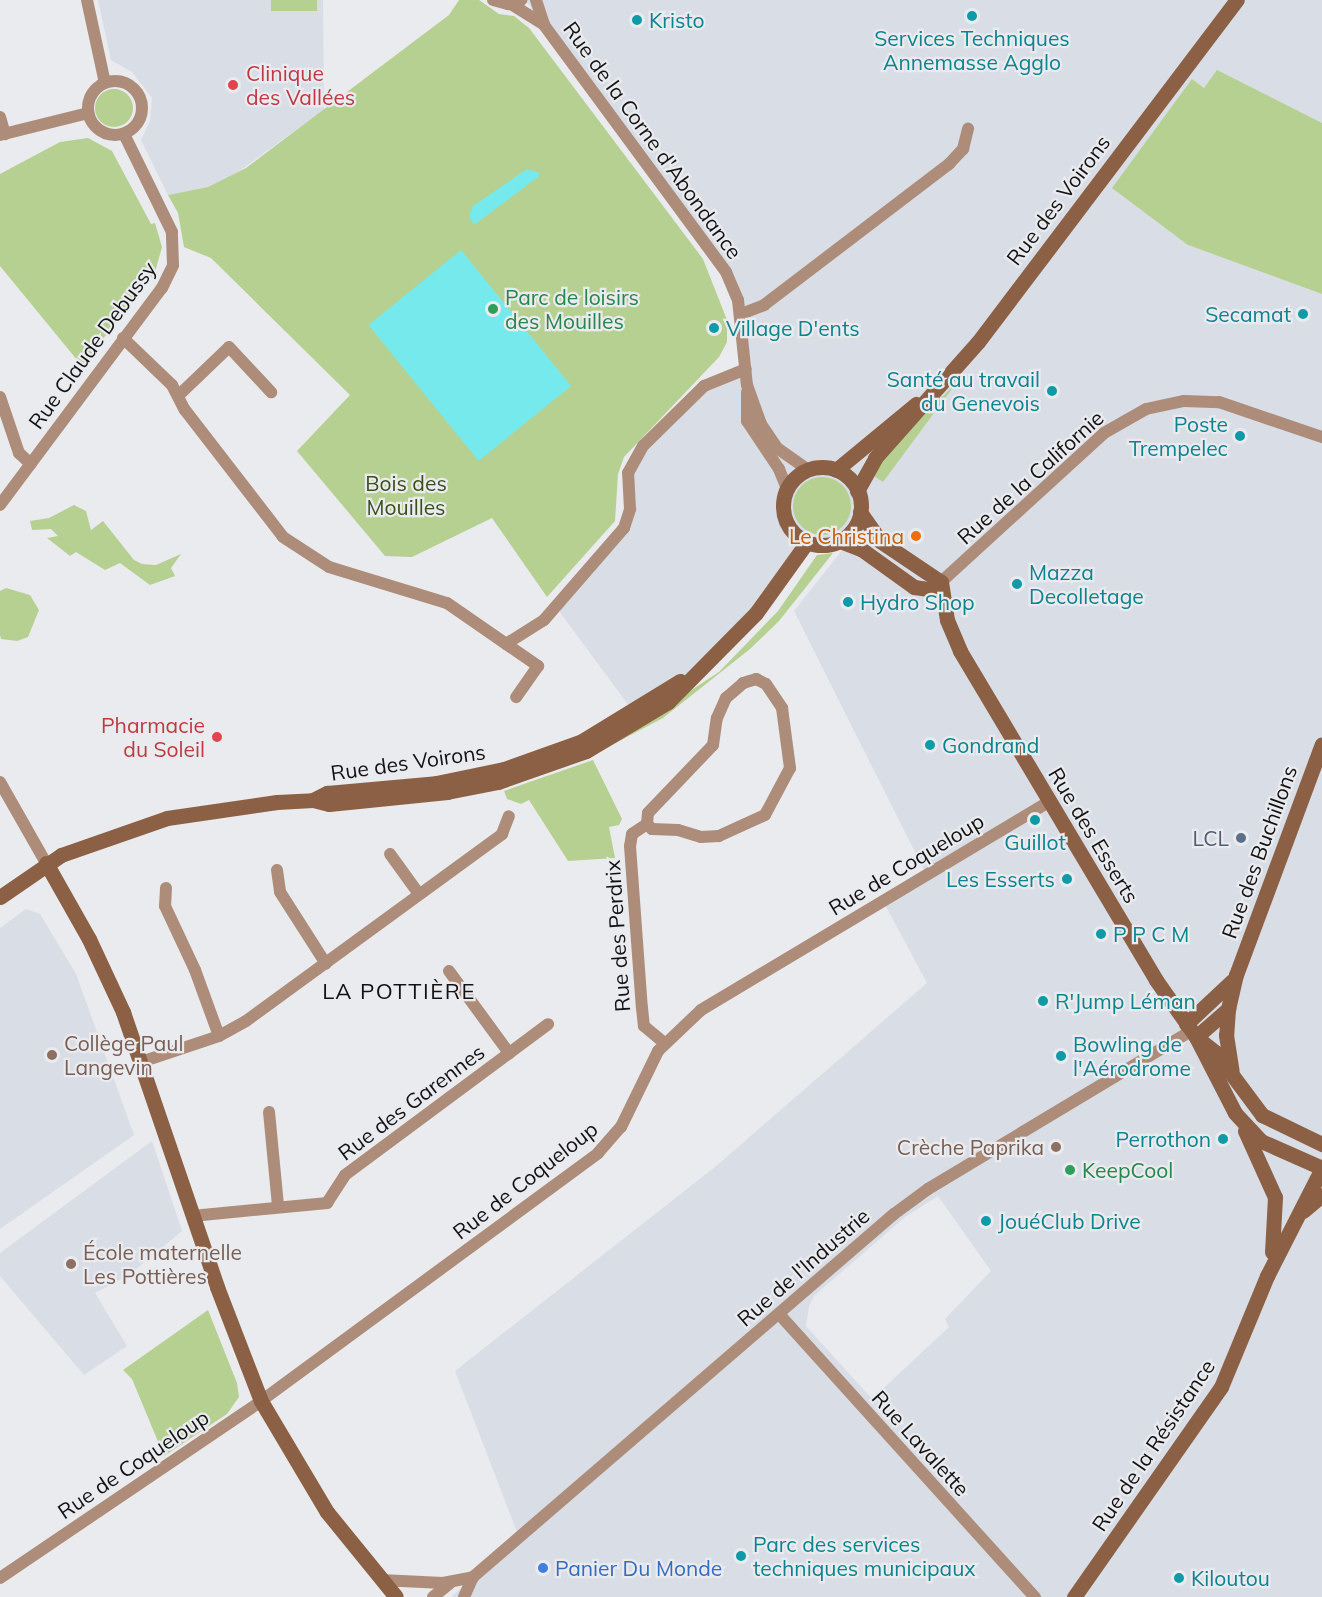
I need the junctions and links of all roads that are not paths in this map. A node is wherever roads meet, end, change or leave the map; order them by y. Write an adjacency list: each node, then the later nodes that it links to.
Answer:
1 (87, 0): 9 (street)
2 (493, 0): 6 (street, Rue de la Corne d'Abondance)
3 (536, 0): 7 (street, Rue de la Corne d'Abondance)
4 (1230, 0): 8 (street, Rue des Voirons)
5 (1237, 0): 8 (street, Rue des Voirons)
6 (516, 2): 7 (street, Rue de la Corne d'Abondance)
7 (544, 25): 15 (street, Rue de la Corne d'Abondance)
8 (1206, 38): 19 (street, Rue des Voirons)
9 (105, 83): 10 (street); 13 (street)
10 (88, 113): 13 (street); 14 (street)
11 (0, 117): 14 (street)
12 (968, 129): 15 (street)
13 (124, 134): 16 (street, Rue Claude Debussy)
14 (2, 135)
15 (741, 314): 17 (street, Rue de la Corne d'Abondance)
16 (123, 338): 21 (street); 24 (street, Rue Claude Debussy)
17 (746, 369): 18 (street, Rue de la Corne d'Abondance); 34 (street)
18 (747, 384): 25 (street, Rue de la Corne d'Abondance); 27 (street, Rue de la Corne d'Abondance)
19 (939, 385): 26 (street, Rue des Voirons); 28 (street, Rue des Voirons)
20 (271, 392): 21 (street)
21 (179, 395): 34 (street)
22 (0, 397): 24 (street)
23 (1322, 437): 33 (street, Rue de la Californie)
24 (31, 464): 29 (street, Rue Claude Debussy)
25 (809, 470): 26 (street); 27 (street)
26 (836, 470): 28 (street)
27 (787, 489): 32 (street)
28 (857, 491): 30 (street)
29 (0, 505)
30 (860, 512): 31 (street); 33 (street)
31 (840, 541): 32 (street); 33 (street)
32 (807, 542): 42 (street, Rue des Voirons)
33 (941, 582): 38 (street, Rue des Esserts)
34 (506, 644): 35 (street)
35 (516, 697)
36 (1322, 744): 49 (street, Rue des Buchillons)
37 (0, 782): 42 (street)
38 (1050, 801): 52 (street, Rue des Esserts); 54 (street, Rue de Coqueloup)
39 (509, 816): 45 (street)
40 (646, 825): 40 (street, Rue des Perdrix); 54 (street, Rue des Perdrix)
41 (390, 854): 45 (street)
42 (46, 863): 46 (street, Rue des Voirons); 56 (street)
43 (277, 870): 47 (street)
44 (166, 888): 53 (street)
45 (419, 894): 47 (street)
46 (0, 897)
47 (326, 964): 53 (street)
48 (450, 971): 55 (street, Rue des Garennes)
49 (1236, 975): 50 (street, Rue des Buchillons); 52 (street, Rue des Buchillons)
50 (1228, 1009): 52 (street); 57 (street, Rue des Buchillons)
51 (548, 1024): 55 (street, Rue des Garennes)
52 (1191, 1031): 57 (street, Rue des Esserts); 59 (street, Rue des Esserts); 70 (street, Rue de l'Industrie)
53 (219, 1036): 56 (street)
54 (664, 1043): 71 (street, Rue de Coqueloup)
55 (509, 1053): 66 (street, Rue des Garennes)
56 (141, 1062): 67 (street)
57 (1235, 1080): 60 (street, Rue des Esserts)
58 (269, 1112): 66 (street)
59 (1235, 1113): 62 (street, Rue des Esserts); 64 (street, Rue de la Résistance)
60 (1299, 1135): 61 (street, Rue des Esserts); 62 (street)
61 (1322, 1144)
62 (1280, 1152): 63 (street, Rue des Esserts); 64 (street)
63 (1322, 1168): 68 (street, Rue de la Résistance)
64 (1268, 1177): 69 (street, Rue de la Résistance)
65 (1322, 1196): 68 (street)
66 (278, 1206): 67 (street, Rue des Garennes)
67 (192, 1216): 71 (street)
68 (1293, 1221): 69 (street, Rue de la Résistance)
69 (1267, 1276): 79 (street, Rue de la Résistance)
70 (779, 1314): 72 (street, Rue de l'Industrie); 78 (street, Rue Lavalette)
71 (261, 1401): 73 (street, Rue de Coqueloup); 75 (street)
72 (473, 1577): 74 (street, Rue de l'Industrie); 77 (street, Rue de l'Industrie)
73 (0, 1578)
74 (450, 1583): 75 (street, Rue de l'Industrie); 76 (street, Rue de l'Industrie)
75 (388, 1588)
76 (433, 1597)
77 (464, 1597)
78 (1035, 1597)
79 (1074, 1597)

